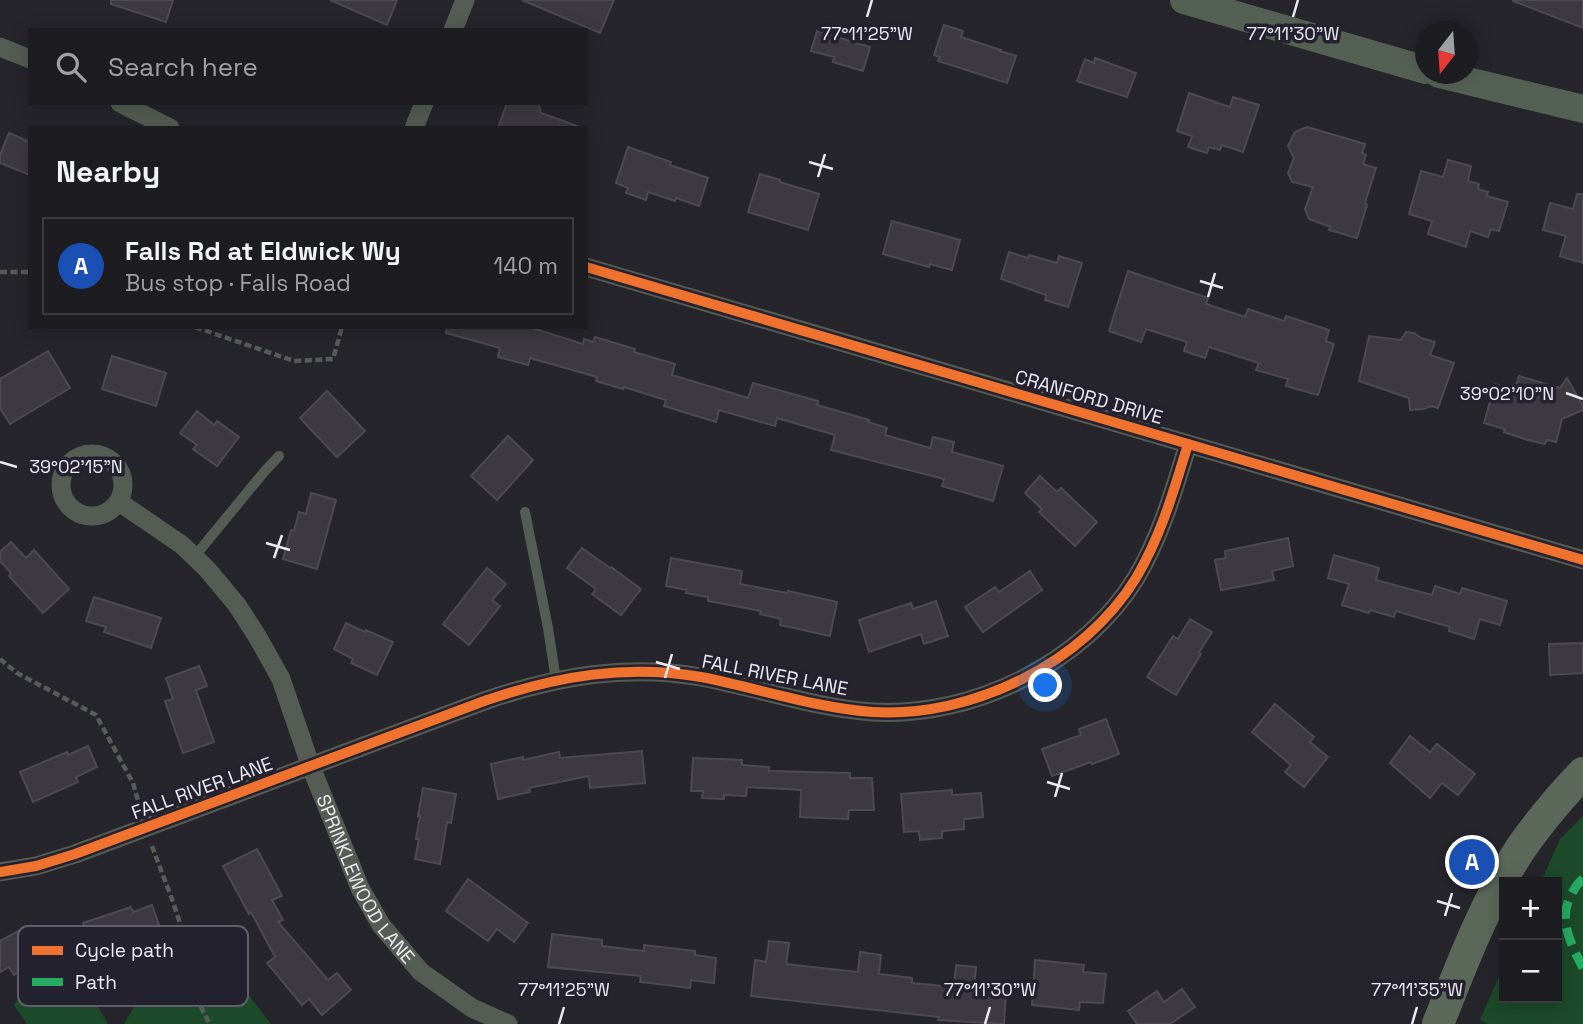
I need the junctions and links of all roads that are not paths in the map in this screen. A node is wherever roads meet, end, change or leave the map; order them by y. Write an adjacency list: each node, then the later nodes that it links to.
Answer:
1 (465, 0): 4 (street)
2 (1184, 0): 3 (street)
3 (1218, 5): 7 (street)
4 (454, 28)
5 (0, 47): 6 (street)
6 (28, 58)
7 (1415, 67)
8 (1478, 84): 11 (street)
9 (124, 105): 12 (street)
10 (423, 105): 13 (street)
11 (1583, 110)
12 (166, 126)
13 (415, 126)
14 (588, 268): 15 (street, CRANFORD DRIVE)
15 (1188, 444): 20 (street, CRANFORD DRIVE); 21 (street, FALL RIVER LANE)
16 (278, 456): 19 (lane)
17 (118, 502): 19 (street, SPRINKLEWOOD LANE)
18 (525, 512): 21 (lane)
19 (195, 556): 22 (street, SPRINKLEWOOD LANE)
20 (1583, 560)
21 (556, 680): 22 (street, FALL RIVER LANE)
22 (311, 767): 24 (street, FALL RIVER LANE); 25 (street, SPRINKLEWOOD LANE)
23 (1583, 773): 26 (main road)
24 (0, 872)
25 (508, 1024)
26 (1438, 1024)

